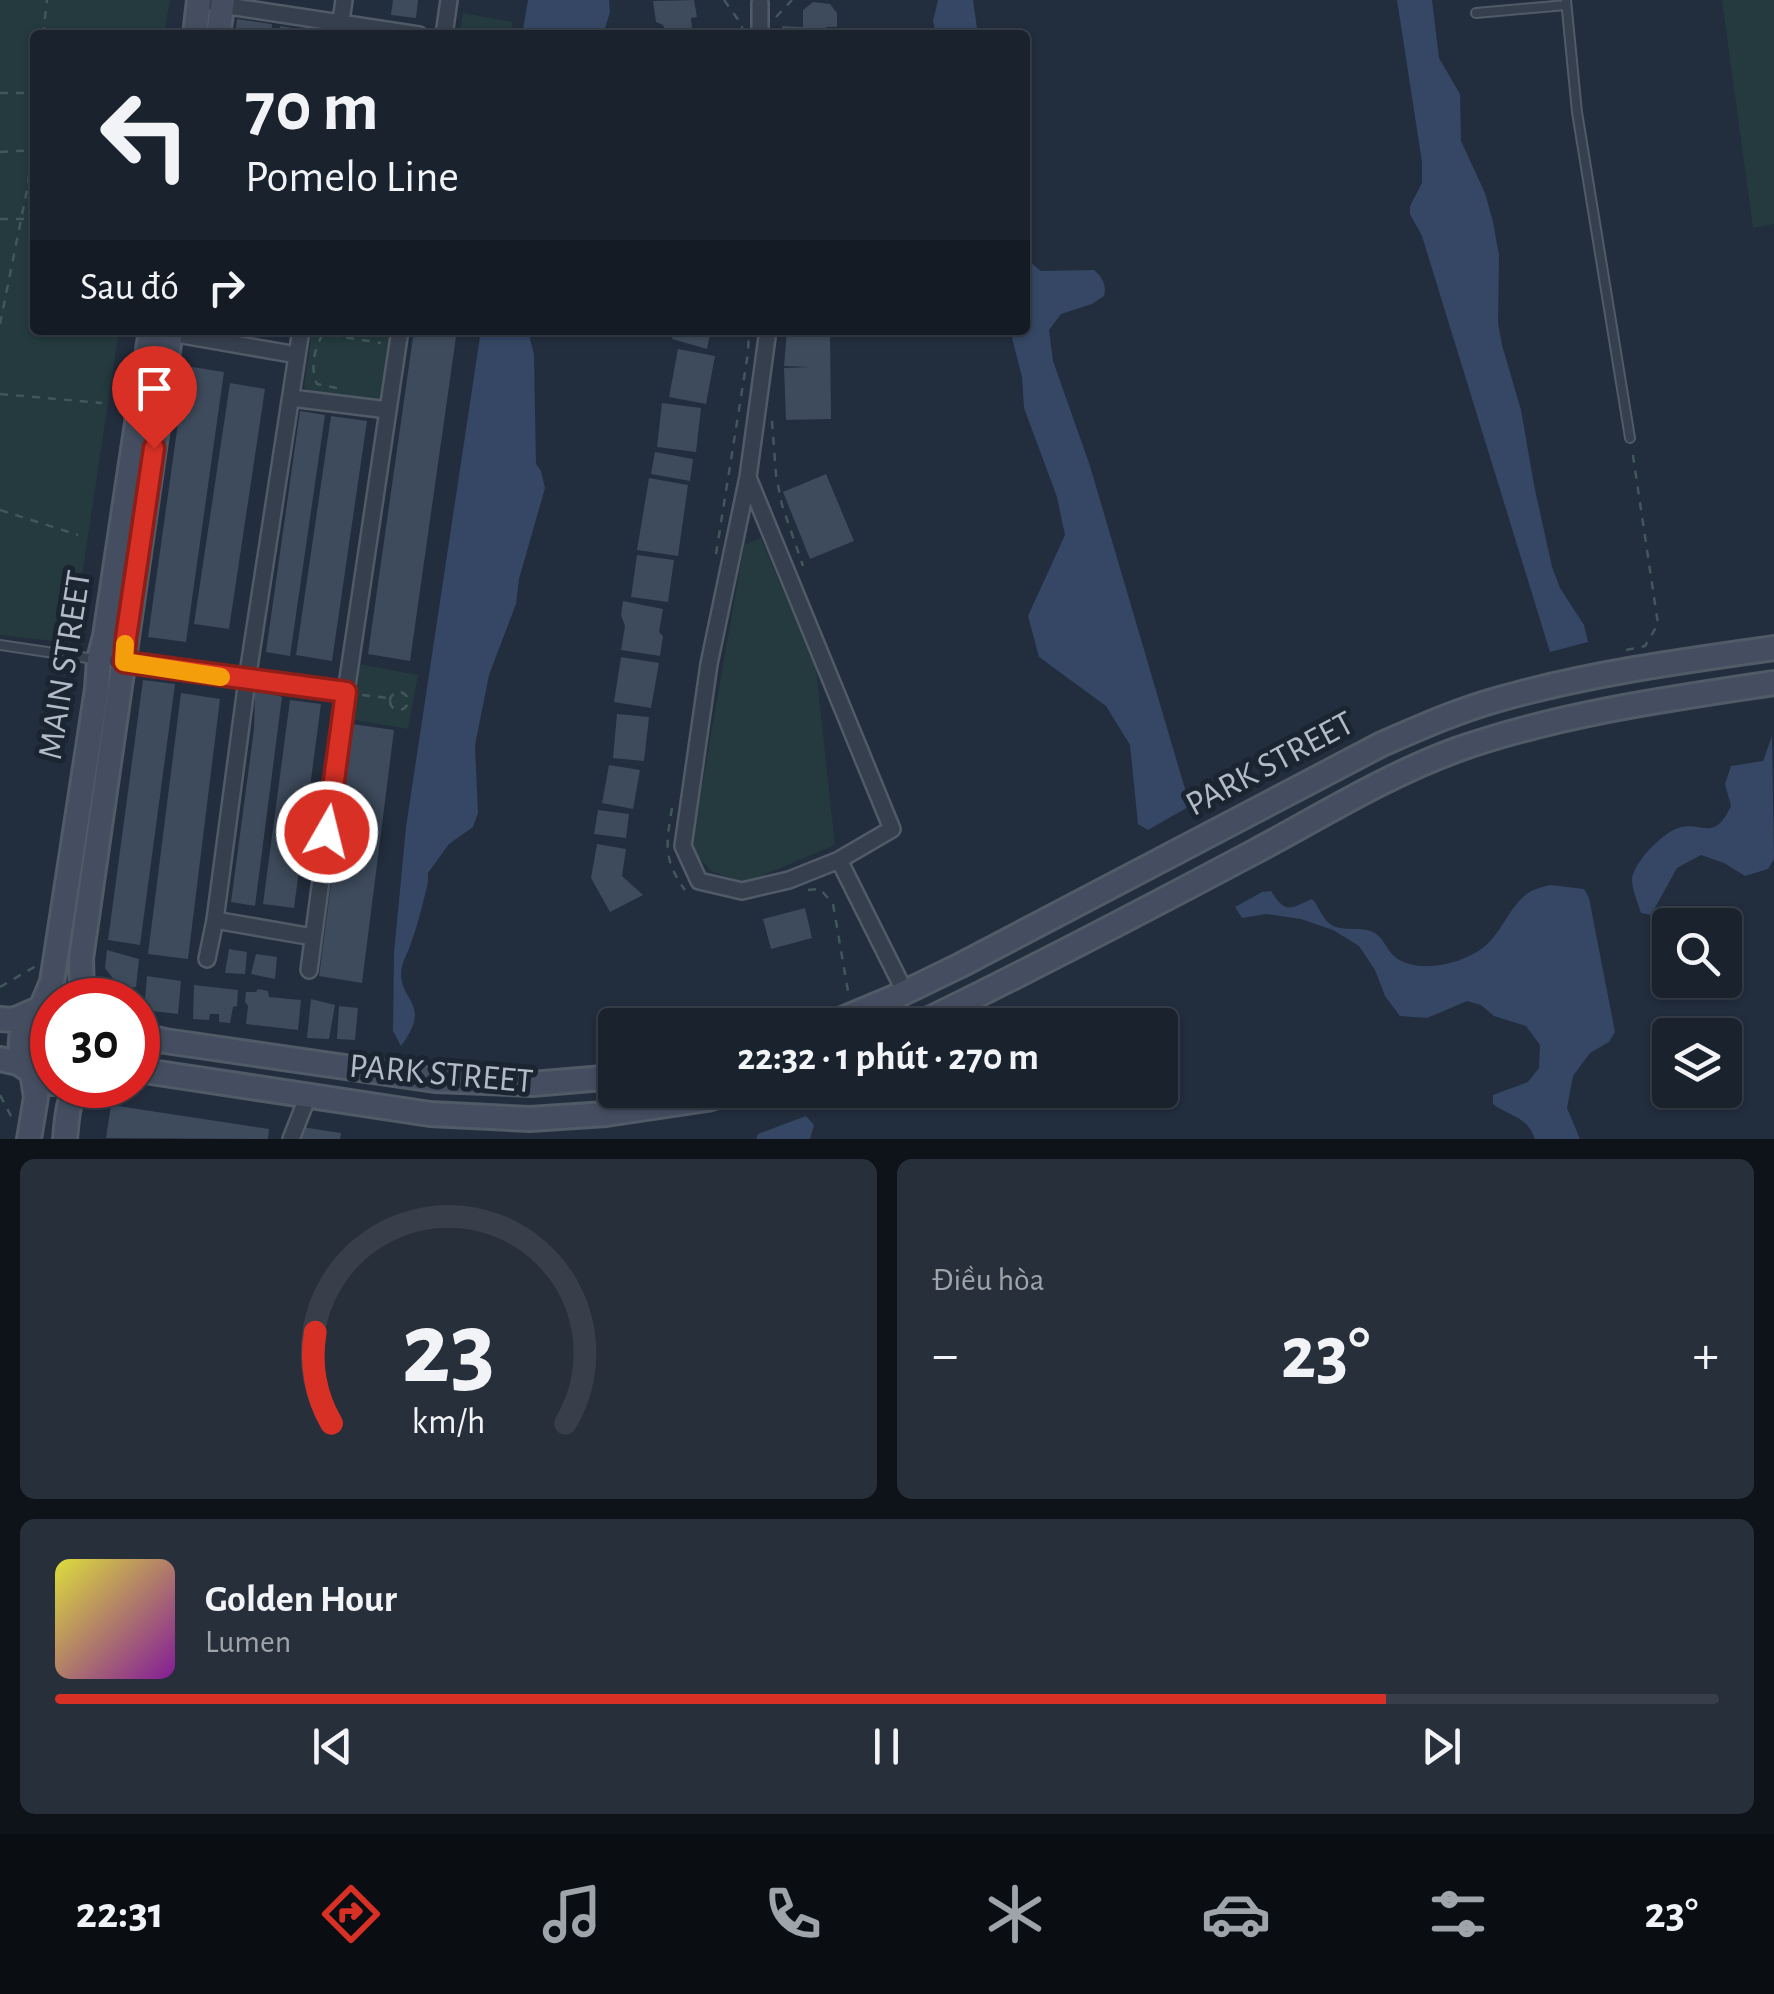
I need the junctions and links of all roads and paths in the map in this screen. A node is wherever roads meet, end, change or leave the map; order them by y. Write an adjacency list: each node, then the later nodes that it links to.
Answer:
1 (47, 0): 13 (path)
2 (344, 0): 12 (street)
3 (449, 0): 16 (street)
4 (724, 0): 17 (path)
5 (792, 0): 11 (path)
6 (199, 1): 9 (street); 14 (street)
7 (760, 1): 18 (street)
8 (1566, 3): 10 (lane); 45 (lane)
9 (226, 4): 12 (street); 15 (street)
10 (1476, 13)
11 (773, 21)
12 (340, 29)
13 (44, 30)
14 (196, 30)
15 (219, 30)
16 (445, 30)
17 (742, 30)
18 (760, 30)
19 (0, 93): 20 (path)
20 (30, 93)
21 (30, 150): 22 (path)
22 (0, 152)
23 (30, 171): 25 (path)
24 (0, 219): 25 (path)
25 (21, 219): 26 (path); 27 (path)
26 (30, 219)
27 (0, 324)
28 (163, 335): 54 (street, MAIN STREET)
29 (164, 335): 55 (street, MAIN STREET)
30 (186, 335): 37 (street)
31 (299, 335): 37 (street)
32 (322, 335): 39 (path)
33 (329, 335): 38 (path)
34 (399, 335): 38 (street)
35 (749, 335): 50 (path)
36 (767, 335): 46 (street)
37 (297, 355): 41 (street)
38 (395, 366): 43 (street)
39 (339, 388)
40 (0, 394): 42 (path)
41 (291, 398): 43 (street); 56 (street)
42 (102, 403)
43 (388, 410): 58 (street)
44 (771, 412): 51 (path)
45 (1630, 438): 47 (path)
46 (748, 478): 61 (street); 61 (street)
47 (1636, 479)
48 (0, 510): 49 (path)
49 (78, 535)
50 (716, 554)
51 (804, 566)
52 (0, 645): 54 (lane)
53 (1774, 648): 66 (street, PARK STREET)
54 (99, 659): 55 (street); 70 (street, MAIN STREET)
55 (132, 664): 56 (street); 71 (street, MAIN STREET)
56 (247, 680): 58 (street); 64 (street)
57 (1774, 683): 69 (street, PARK STREET)
58 (346, 692): 59 (path); 65 (street)
59 (390, 698)
60 (672, 806): 62 (path)
61 (839, 860): 72 (street)
62 (685, 890)
63 (802, 890): 73 (path)
64 (216, 920): 65 (street); 67 (street)
65 (313, 937): 68 (street)
66 (1007, 941): 69 (street); 72 (street, PARK STREET)
67 (207, 959)
68 (309, 970)
69 (1022, 972): 75 (street, PARK STREET)
70 (53, 978)
71 (81, 978)
72 (905, 992): 74 (street, PARK STREET)
73 (850, 1008)
74 (860, 1008)
75 (951, 1008)
76 (30, 1013): 77 (street)
77 (0, 1019)
78 (30, 1020): 81 (street, MAIN STREET)
79 (160, 1040): 85 (street, PARK STREET)
80 (0, 1059): 82 (street)
81 (30, 1064)
82 (30, 1070)
83 (160, 1073): 87 (street, PARK STREET)
84 (598, 1078): 85 (street, PARK STREET)
85 (569, 1081): 90 (street)
86 (0, 1095): 91 (path)
87 (308, 1096): 90 (street, PARK STREET); 93 (street)
88 (68, 1108): 92 (street)
89 (646, 1108): 90 (street, PARK STREET)
90 (571, 1116)
91 (22, 1130)
92 (64, 1139)
93 (291, 1139)

